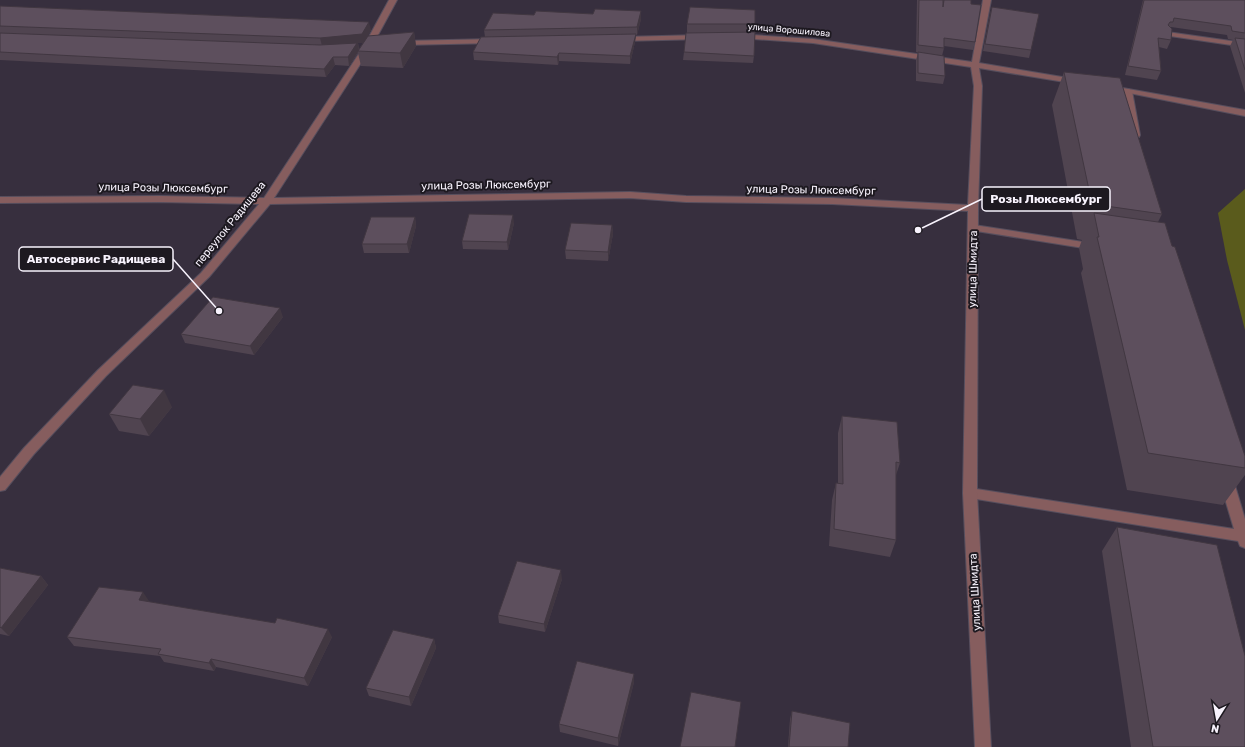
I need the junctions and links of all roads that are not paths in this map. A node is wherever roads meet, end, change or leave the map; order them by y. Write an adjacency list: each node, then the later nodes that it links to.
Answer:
1 (393, 0): 17 (street, переулок Радищева)
2 (987, 0): 10 (street, улица Шмидта)
3 (1170, 34): 9 (street)
4 (731, 36): 10 (street, улица Ворошилова)
5 (707, 37): 6 (street)
6 (612, 40)
7 (503, 41): 8 (street)
8 (389, 44)
9 (1245, 45)
10 (975, 64): 11 (street); 18 (street, улица Шмидта)
11 (1082, 83)
12 (1097, 86): 13 (street)
13 (1128, 91): 14 (street); 15 (street)
14 (1245, 113)
15 (1138, 146)
16 (0, 200): 17 (street, улица Розы Люксембург)
17 (266, 201): 18 (street, улица Розы Люксембург); 22 (street, переулок Радищева)
18 (973, 208): 19 (street, улица Шмидта)
19 (974, 228): 20 (street); 23 (street, улица Шмидта)
20 (1105, 248)
21 (1223, 468): 24 (street)
22 (0, 486)
23 (970, 493): 24 (street); 25 (street, улица Шмидта)
24 (1244, 539)
25 (983, 747)

